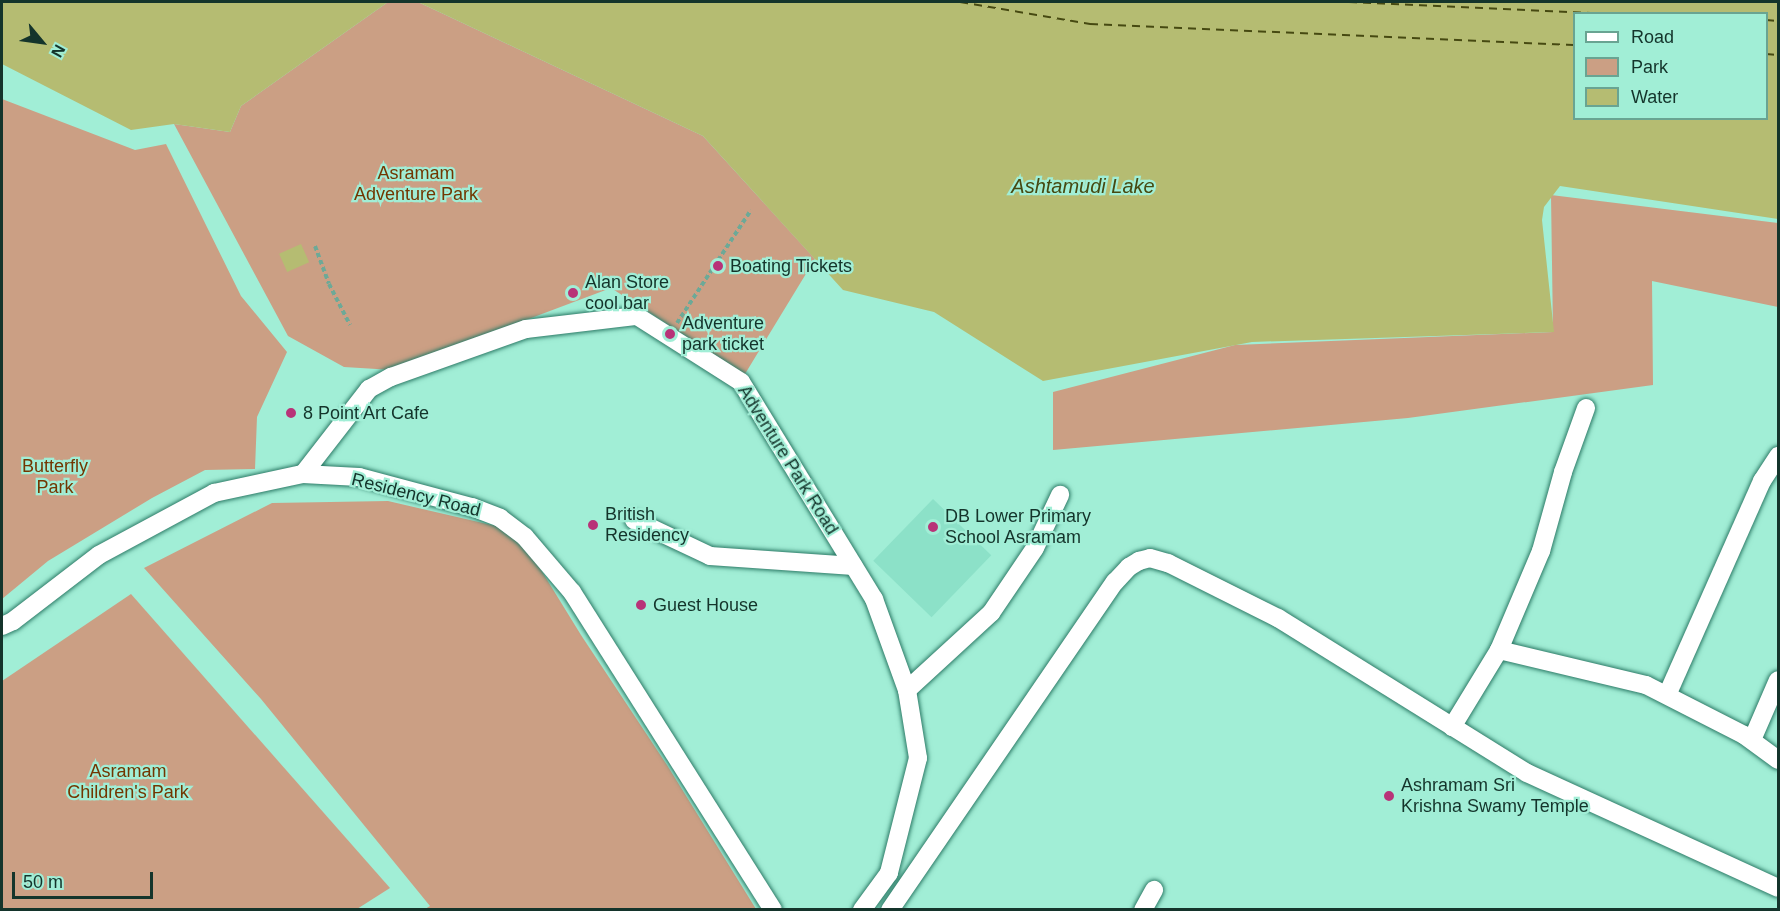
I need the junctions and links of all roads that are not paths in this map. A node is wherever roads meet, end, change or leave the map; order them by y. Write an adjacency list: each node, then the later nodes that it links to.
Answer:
1 (1586, 408): 8 (street)
2 (1779, 456): 11 (street)
3 (303, 474): 6 (street, Adventure Park Road); 7 (street, Residency Road); 17 (street, Residency Road)
4 (1060, 495): 10 (street)
5 (634, 520): 6 (street)
6 (854, 566): 10 (street, Adventure Park Road)
7 (2, 626)
8 (1499, 650): 11 (street); 12 (street)
9 (1779, 680): 13 (street)
10 (907, 690): 18 (street, Adventure Park Road)
11 (1668, 693): 13 (street)
12 (1452, 727): 15 (street); 19 (street)
13 (1752, 740): 14 (street)
14 (1779, 760)
15 (1777, 882)
16 (1154, 890): 20 (street)
17 (773, 909)
18 (862, 909)
19 (890, 909)
20 (1143, 909)

